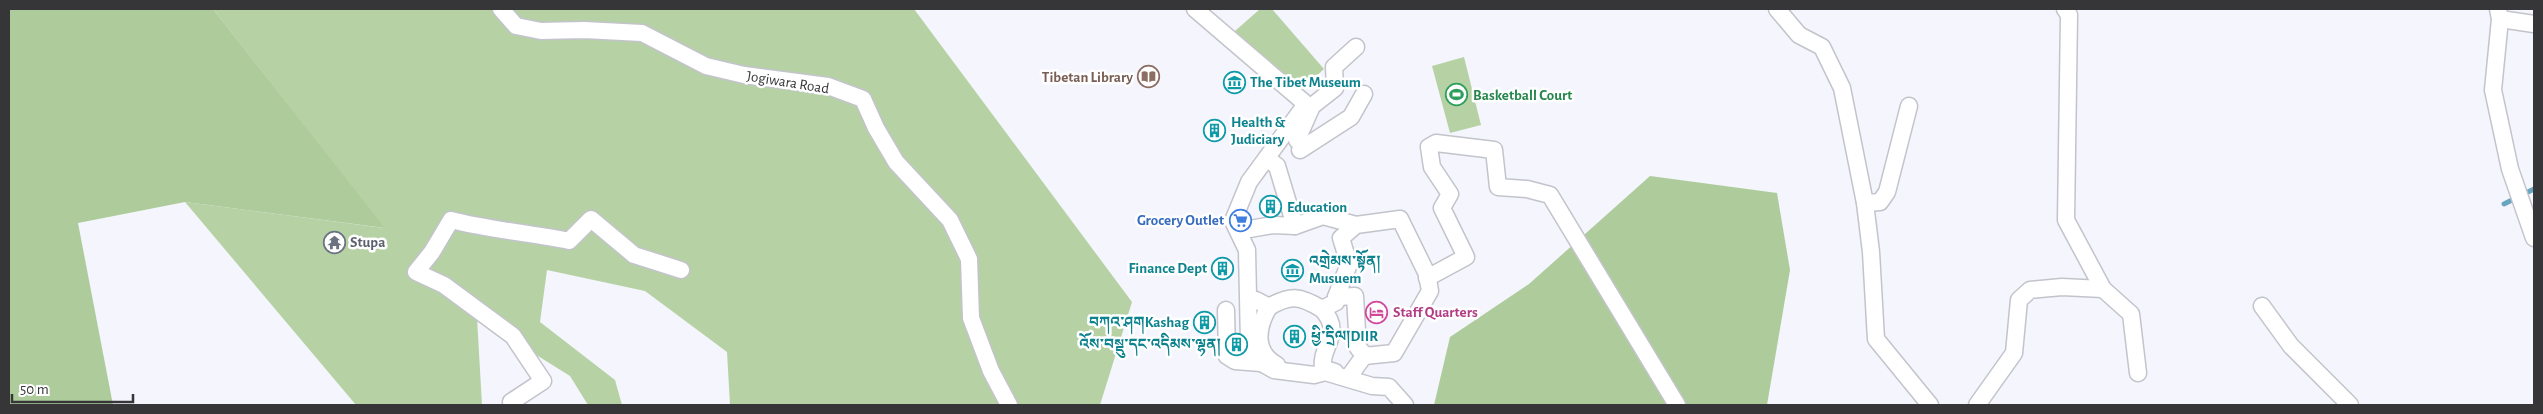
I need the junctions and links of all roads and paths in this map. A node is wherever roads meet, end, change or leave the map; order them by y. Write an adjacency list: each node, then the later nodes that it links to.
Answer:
1 (501, 9): 31 (street, Jogiwara Road)
2 (1195, 9): 14 (street)
3 (1778, 9): 11 (street)
4 (2065, 9): 18 (street)
5 (2499, 14): 6 (street); 15 (street)
6 (2534, 24)
7 (1356, 47): 8 (street)
8 (1364, 94)
9 (1909, 106): 11 (street)
10 (1273, 163): 13 (street)
11 (1865, 203): 34 (street)
12 (1356, 225): 13 (street); 17 (street); 19 (street)
13 (1294, 226): 14 (street)
14 (1238, 230): 20 (street)
15 (2534, 238)
16 (681, 270): 30 (street)
17 (1428, 278): 25 (street); 33 (street)
18 (2103, 289): 28 (street); 35 (street)
19 (1336, 297): 23 (street); 25 (street)
20 (1249, 300): 22 (street); 26 (street)
21 (2262, 306): 36 (street)
22 (1269, 307): 23 (street); 27 (street)
23 (1322, 309): 29 (street)
24 (1226, 310): 26 (street)
25 (1366, 356): 29 (street)
26 (1263, 363): 29 (street)
27 (1292, 369)
28 (2138, 373)
29 (1349, 377): 32 (street)
30 (513, 405)
31 (1009, 405)
32 (1406, 405)
33 (1677, 405)
34 (1930, 405)
35 (1977, 405)
36 (2350, 405)

